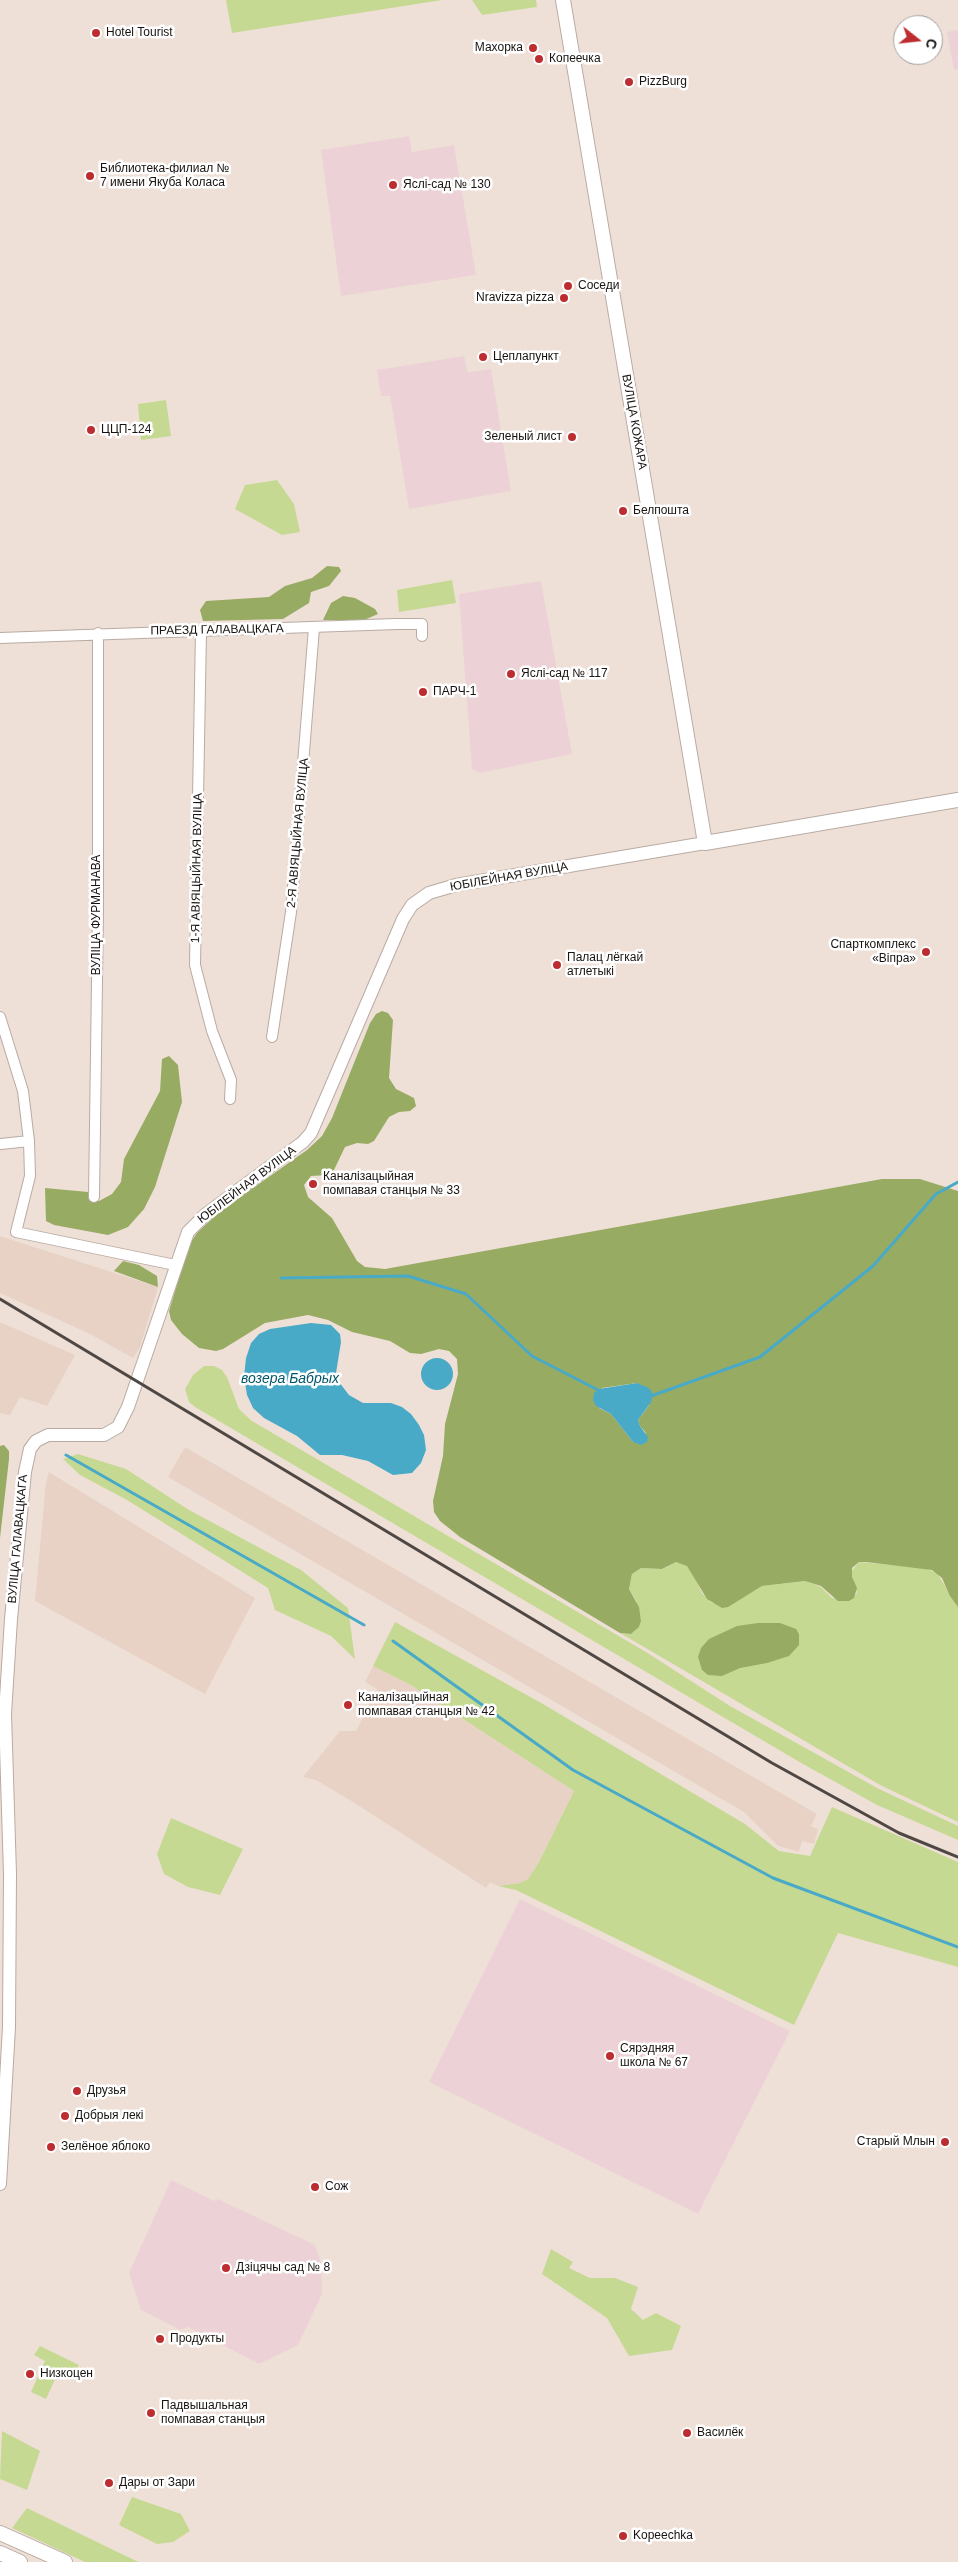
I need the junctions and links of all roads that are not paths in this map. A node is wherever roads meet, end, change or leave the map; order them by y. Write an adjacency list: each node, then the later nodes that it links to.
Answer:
1 (563, 0): 8 (main road, ВУЛІЦА КОЖАРА)
2 (314, 628): 3 (street, ПРАЕЗД ГАЛАВАЦКАГА); 5 (street, ПРАЕЗД ГАЛАВАЦКАГА); 10 (street, 2-Я АВІЯЦЫЙНАЯ ВУЛІЦА)
3 (201, 630): 4 (street, ПРАЕЗД ГАЛАВАЦКАГА); 11 (street, 1-Я АВІЯЦЫЙНАЯ ВУЛІЦА)
4 (98, 634): 6 (street, ПРАЕЗД ГАЛАВАЦКАГА); 14 (street, ВУЛІЦА ФУРМАНАВА)
5 (422, 636)
6 (0, 638)
7 (958, 800): 8 (main road, ЮБІЛЕЙНАЯ ВУЛІЦА)
8 (705, 844): 15 (street, ЮБІЛЕЙНАЯ ВУЛІЦА)
9 (0, 1017): 12 (street)
10 (272, 1037)
11 (230, 1099)
12 (29, 1141): 13 (street); 15 (street)
13 (2, 1144)
14 (94, 1197)
15 (175, 1265): 16 (street, ВУЛІЦА ГАЛАВАЦКАГА)
16 (0, 2184)
17 (0, 2533): 20 (main road)
18 (0, 2553): 19 (main road)
19 (20, 2562)
20 (65, 2562)

